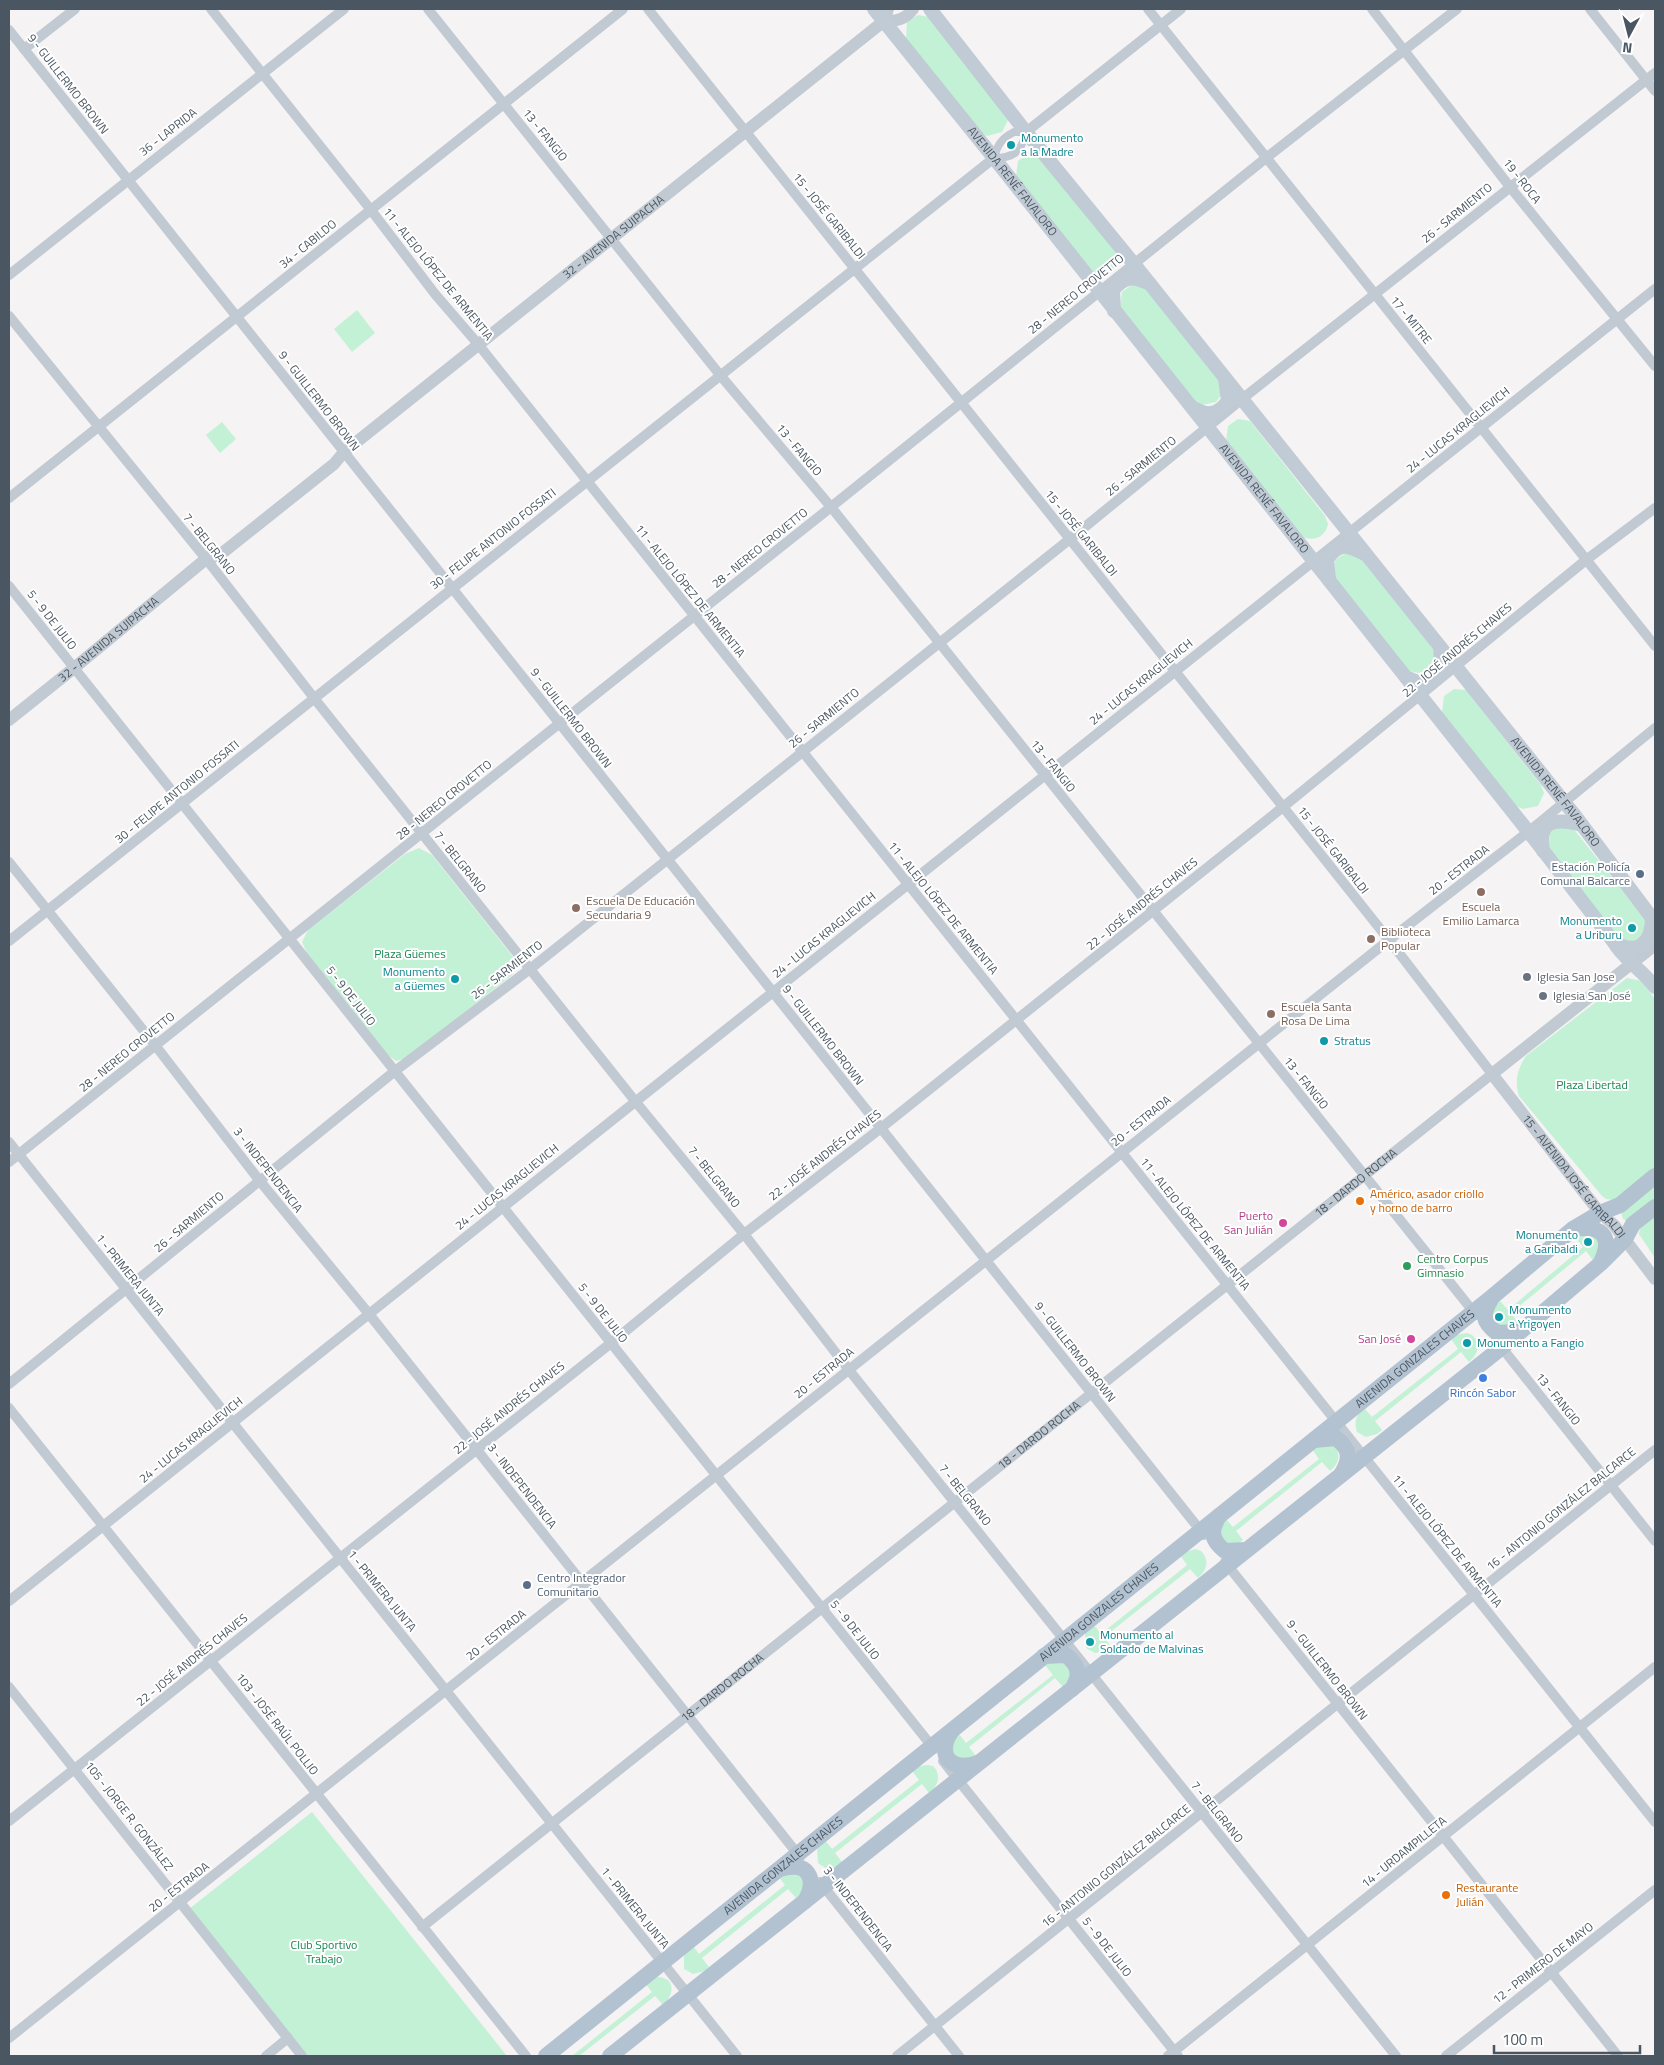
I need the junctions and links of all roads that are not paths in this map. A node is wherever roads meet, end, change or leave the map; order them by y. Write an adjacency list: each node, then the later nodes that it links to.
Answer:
1 (75, 9): 18 (street)
2 (211, 9): 21 (street, 11 - ALEJO LÓPEZ DE ARMENTIA)
3 (344, 9): 21 (street, 36 - LAPRIDA)
4 (428, 9): 24 (street, 13 - FANGIO)
5 (623, 9): 24 (street, 34 - CABILDO)
6 (648, 9): 25 (street, 15 - JOSÉ GARIBALDI)
7 (874, 9): 15 (main road, AVENIDA RENÉ FAVALORO)
8 (913, 9): 15 (street, 32 - AVENIDA SUIPACHA)
9 (930, 9): 26 (main road, AVENIDA RENÉ FAVALORO)
10 (1148, 9): 16 (street, 17 - MITRE)
11 (1181, 9): 16 (street)
12 (1372, 9): 19 (street, 19 - ROCA)
13 (1457, 9): 19 (street, 28 - NEREO CROVETTO)
14 (1590, 9): 22 (street)
15 (886, 15): 25 (street, 32 - AVENIDA SUIPACHA); 27 (main road, AVENIDA RENÉ FAVALORO)
16 (1161, 25): 26 (street); 28 (street, 17 - MITRE)
17 (9, 30): 18 (street, 9 - GUILLERMO BROWN)
18 (24, 49): 29 (street, 9 - GUILLERMO BROWN)
19 (1405, 50): 28 (street, 28 - NEREO CROVETTO); 30 (street, 19 - ROCA)
20 (1655, 73): 22 (street, 26 - SARMIENTO)
21 (262, 74): 29 (street, 36 - LAPRIDA); 31 (street, 11 - ALEJO LÓPEZ DE ARMENTIA)
22 (1646, 80): 23 (street); 30 (street, 26 - SARMIENTO)
23 (1655, 91)
24 (504, 104): 31 (street, 34 - CABILDO); 32 (street, 13 - FANGIO)
25 (745, 130): 32 (street, 32 - AVENIDA SUIPACHA); 34 (street, 15 - JOSÉ GARIBALDI)
26 (1026, 132): 27 (street); 27 (street); 33 (main road, AVENIDA RENÉ FAVALORO)
27 (994, 158): 34 (street, 30 - FELIPE ANTONIO FOSSATI); 38 (main road, AVENIDA RENÉ FAVALORO)
28 (1266, 158): 33 (street, 28 - NEREO CROVETTO); 39 (street, 17 - MITRE)
29 (128, 180): 35 (street, 36 - LAPRIDA); 42 (street, 9 - GUILLERMO BROWN)
30 (1510, 187): 39 (street, 26 - SARMIENTO); 43 (street, 19 - ROCA)
31 (371, 210): 42 (street, 34 - CABILDO); 44 (street, 11 - ALEJO LÓPEZ DE ARMENTIA)
32 (611, 238): 44 (street, 32 - AVENIDA SUIPACHA); 46 (street, 13 - FANGIO)
33 (1134, 264): 36 (main road, AVENIDA RENÉ FAVALORO); 38 (street, 28 - NEREO CROVETTO)
34 (854, 268): 46 (street, 30 - FELIPE ANTONIO FOSSATI); 49 (street, 15 - JOSÉ GARIBALDI)
35 (9, 275)
36 (1150, 284): 40 (main road); 47 (main road, AVENIDA RENÉ FAVALORO)
37 (1655, 289): 43 (street, 24 - LUCAS KRAGLIEVICH)
38 (1100, 292): 40 (main road, AVENIDA RENÉ FAVALORO); 49 (street, 28 - NEREO CROVETTO)
39 (1375, 295): 48 (street, 26 - SARMIENTO); 53 (street, 17 - MITRE)
40 (1114, 311): 50 (main road, AVENIDA RENÉ FAVALORO)
41 (9, 316): 51 (street, 7 - BELGRANO)
42 (237, 317): 51 (street, 34 - CABILDO); 54 (street, 9 - GUILLERMO BROWN)
43 (1618, 319): 45 (street, 19 - ROCA); 53 (street, 24 - LUCAS KRAGLIEVICH)
44 (478, 344): 54 (street, 32 - AVENIDA SUIPACHA); 55 (street, 11 - ALEJO LÓPEZ DE ARMENTIA)
45 (1655, 366)
46 (720, 375): 55 (street, 30 - FELIPE ANTONIO FOSSATI); 57 (street, 13 - FANGIO)
47 (1225, 378): 48 (main road, AVENIDA RENÉ FAVALORO); 50 (main road)
48 (1242, 399): 52 (street, 26 - SARMIENTO); 59 (main road, AVENIDA RENÉ FAVALORO)
49 (962, 403): 57 (street, 28 - NEREO CROVETTO); 60 (street, 15 - JOSÉ GARIBALDI)
50 (1191, 407): 52 (main road, AVENIDA RENÉ FAVALORO)
51 (98, 428): 56 (street, 34 - CABILDO); 62 (street, 7 - BELGRANO)
52 (1208, 428): 60 (street, 26 - SARMIENTO); 64 (main road, AVENIDA RENÉ FAVALORO)
53 (1481, 428): 59 (street, 24 - LUCAS KRAGLIEVICH); 63 (street, 17 - MITRE)
54 (344, 452): 62 (street, 32 - AVENIDA SUIPACHA); 67 (street, 9 - GUILLERMO BROWN)
55 (587, 481): 67 (street, 30 - FELIPE ANTONIO FOSSATI); 68 (street, 11 - ALEJO LÓPEZ DE ARMENTIA)
56 (9, 498)
57 (831, 507): 68 (street, 28 - NEREO CROVETTO); 69 (street, 13 - FANGIO)
58 (1655, 508): 63 (street, 22 - JOSÉ ANDRÉS CHAVES)
59 (1349, 533): 61 (main road, AVENIDA RENÉ FAVALORO); 64 (street, 24 - LUCAS KRAGLIEVICH)
60 (1070, 539): 69 (street, 26 - SARMIENTO); 74 (street, 15 - JOSÉ GARIBALDI)
61 (1366, 554): 65 (main road); 71 (main road, AVENIDA RENÉ FAVALORO)
62 (207, 560): 73 (street, 32 - AVENIDA SUIPACHA); 77 (street, 7 - BELGRANO)
63 (1586, 560): 70 (street, 17 - MITRE); 72 (street, 22 - JOSÉ ANDRÉS CHAVES)
64 (1314, 561): 65 (main road, AVENIDA RENÉ FAVALORO); 74 (street, 24 - LUCAS KRAGLIEVICH)
65 (1329, 580): 75 (main road, AVENIDA RENÉ FAVALORO)
66 (9, 586): 73 (street, 5 - 9 DE JULIO)
67 (452, 588): 77 (street, 30 - FELIPE ANTONIO FOSSATI); 79 (street, 9 - GUILLERMO BROWN)
68 (694, 616): 79 (street, 28 - NEREO CROVETTO); 81 (street, 11 - ALEJO LÓPEZ DE ARMENTIA)
69 (940, 642): 81 (street, 26 - SARMIENTO); 82 (street, 13 - FANGIO)
70 (1655, 646)
71 (1440, 647): 72 (main road, AVENIDA RENÉ FAVALORO); 75 (main road)
72 (1456, 667): 76 (street, 22 - JOSÉ ANDRÉS CHAVES); 83 (main road, AVENIDA RENÉ FAVALORO)
73 (74, 668): 78 (street, 32 - AVENIDA SUIPACHA); 84 (street, 5 - 9 DE JULIO)
74 (1175, 671): 82 (street, 24 - LUCAS KRAGLIEVICH); 85 (street, 15 - JOSÉ GARIBALDI)
75 (1405, 676): 76 (main road, AVENIDA RENÉ FAVALORO)
76 (1421, 696): 85 (street, 22 - JOSÉ ANDRÉS CHAVES); 87 (main road, AVENIDA RENÉ FAVALORO)
77 (314, 698): 84 (street, 30 - FELIPE ANTONIO FOSSATI); 88 (street, 7 - BELGRANO)
78 (9, 720)
79 (560, 724): 88 (street, 28 - NEREO CROVETTO); 90 (street, 9 - GUILLERMO BROWN)
80 (1655, 728): 83 (street, 20 - ESTRADA)
81 (802, 752): 90 (street, 26 - SARMIENTO); 92 (street, 11 - ALEJO LÓPEZ DE ARMENTIA)
82 (1044, 776): 92 (street, 24 - LUCAS KRAGLIEVICH); 94 (street, 13 - FANGIO)
83 (1563, 801): 86 (main road, AVENIDA RENÉ FAVALORO); 87 (street, 20 - ESTRADA)
84 (182, 803): 93 (street, 30 - FELIPE ANTONIO FOSSATI); 96 (street, 5 - 9 DE JULIO)
85 (1284, 807): 94 (street, 22 - JOSÉ ANDRÉS CHAVES); 97 (street, 15 - JOSÉ GARIBALDI)
86 (1582, 825): 89 (main road); 95 (main road, AVENIDA RENÉ FAVALORO)
87 (1528, 832): 89 (main road, AVENIDA RENÉ FAVALORO); 97 (street, 20 - ESTRADA)
88 (422, 834): 96 (street, 28 - NEREO CROVETTO); 102 (street, 7 - BELGRANO)
89 (1543, 851): 99 (main road, AVENIDA RENÉ FAVALORO)
90 (668, 859): 102 (street, 26 - SARMIENTO); 104 (street, 9 - GUILLERMO BROWN)
91 (9, 862): 93 (street, 3 - INDEPENDENCIA)
92 (908, 884): 104 (street, 24 - LUCAS KRAGLIEVICH); 105 (street, 11 - ALEJO LÓPEZ DE ARMENTIA)
93 (48, 910): 98 (street, 30 - FELIPE ANTONIO FOSSATI); 107 (street, 3 - INDEPENDENCIA)
94 (1154, 910): 105 (street, 22 - JOSÉ ANDRÉS CHAVES); 106 (street, 13 - FANGIO)
95 (1654, 919): 99 (main road)
96 (290, 939): 107 (street, 28 - NEREO CROVETTO); 108 (street, 5 - 9 DE JULIO)
97 (1389, 940): 106 (street, 20 - ESTRADA); 109 (street, 15 - JOSÉ GARIBALDI)
98 (9, 941)
99 (1613, 941): 101 (main road, AVENIDA RENÉ FAVALORO)
100 (1655, 945): 101 (street, 18 - DARDO ROCHA)
101 (1630, 964): 103 (main road, AVENIDA RENÉ FAVALORO); 109 (street, 18 - DARDO ROCHA)
102 (530, 969): 108 (street, 26 - SARMIENTO); 110 (street, 7 - BELGRANO)
103 (1655, 987)
104 (773, 992): 110 (street, 24 - LUCAS KRAGLIEVICH); 111 (street, 9 - GUILLERMO BROWN)
105 (1016, 1020): 111 (street, 22 - JOSÉ ANDRÉS CHAVES); 113 (street, 11 - ALEJO LÓPEZ DE ARMENTIA)
106 (1258, 1044): 113 (street, 20 - ESTRADA); 116 (street, 13 - FANGIO)
107 (155, 1045): 114 (street, 28 - NEREO CROVETTO); 118 (street, 3 - INDEPENDENCIA)
108 (395, 1071): 118 (street, 26 - SARMIENTO); 119 (street, 5 - 9 DE JULIO)
109 (1492, 1074): 116 (street, 18 - DARDO ROCHA); 121 (street, 15 - AVENIDA JOSÉ GARIBALDI)
110 (635, 1101): 119 (street, 24 - LUCAS KRAGLIEVICH); 123 (street, 7 - BELGRANO)
111 (881, 1128): 123 (street, 22 - JOSÉ ANDRÉS CHAVES); 125 (street, 9 - GUILLERMO BROWN)
112 (9, 1142): 114 (street, 1 - PRIMERA JUNTA)
113 (1122, 1153): 125 (street, 20 - ESTRADA); 128 (street, 11 - ALEJO LÓPEZ DE ARMENTIA)
114 (18, 1154): 115 (street, 28 - NEREO CROVETTO); 129 (street, 1 - PRIMERA JUNTA)
115 (9, 1162)
116 (1364, 1176): 128 (street, 18 - DARDO ROCHA); 131 (street, 13 - FANGIO)
117 (1655, 1176): 121 (main road, AVENIDA GONZALES CHAVES)
118 (259, 1180): 129 (street, 26 - SARMIENTO); 132 (street, 3 - INDEPENDENCIA)
119 (503, 1207): 132 (street, 24 - LUCAS KRAGLIEVICH); 134 (street, 5 - 9 DE JULIO)
120 (1655, 1207): 124 (main road)
121 (1600, 1213): 122 (main road, AVENIDA GONZALES CHAVES); 124 (street, 15 - AVENIDA JOSÉ GARIBALDI)
122 (1574, 1229): 126 (main road); 130 (main road, AVENIDA GONZALES CHAVES)
123 (744, 1234): 134 (street, 22 - JOSÉ ANDRÉS CHAVES); 136 (street, 7 - BELGRANO)
124 (1625, 1239): 126 (main road); 127 (street, 15 - AVENIDA JOSÉ GARIBALDI)
125 (986, 1260): 136 (street, 20 - ESTRADA); 138 (street, 9 - GUILLERMO BROWN)
126 (1600, 1264): 133 (main road)
127 (1655, 1279)
128 (1227, 1285): 138 (street, 18 - DARDO ROCHA); 140 (street, 11 - ALEJO LÓPEZ DE ARMENTIA)
129 (126, 1290): 137 (street, 26 - SARMIENTO); 141 (street, 1 - PRIMERA JUNTA)
130 (1492, 1297): 131 (main road, AVENIDA GONZALES CHAVES); 133 (main road)
131 (1474, 1312): 135 (street, 13 - FANGIO); 140 (main road, AVENIDA GONZALES CHAVES)
132 (369, 1314): 141 (street, 24 - LUCAS KRAGLIEVICH); 143 (street, 3 - INDEPENDENCIA)
133 (1519, 1332): 135 (main road)
134 (611, 1343): 143 (street, 22 - JOSÉ ANDRÉS CHAVES); 147 (street, 5 - 9 DE JULIO)
135 (1501, 1348): 145 (main road); 148 (street, 13 - FANGIO)
136 (849, 1370): 147 (street, 20 - ESTRADA); 149 (street, 7 - BELGRANO)
137 (9, 1384)
138 (1091, 1393): 149 (street, 18 - DARDO ROCHA); 152 (street, 9 - GUILLERMO BROWN)
139 (9, 1408): 151 (street, 103 - JOSÉ RAÚL POLLIO)
140 (1336, 1422): 142 (main road, AVENIDA GONZALES CHAVES); 145 (street, 11 - ALEJO LÓPEZ DE ARMENTIA)
141 (232, 1423): 151 (street, 24 - LUCAS KRAGLIEVICH); 155 (street, 1 - PRIMERA JUNTA)
142 (1314, 1440): 146 (main road); 150 (main road, AVENIDA GONZALES CHAVES)
143 (477, 1450): 155 (street, 22 - JOSÉ ANDRÉS CHAVES); 157 (street, 3 - INDEPENDENCIA)
144 (1655, 1450): 148 (street, 16 - ANTONIO GONZÁLEZ BALCARCE)
145 (1364, 1456): 146 (main road); 158 (street, 11 - ALEJO LÓPEZ DE ARMENTIA)
146 (1341, 1475): 154 (main road)
147 (716, 1476): 157 (street, 20 - ESTRADA); 160 (street, 5 - 9 DE JULIO)
148 (1611, 1486): 153 (street, 13 - FANGIO); 158 (street, 16 - ANTONIO GONZÁLEZ BALCARCE)
149 (955, 1502): 160 (street, 18 - DARDO ROCHA); 161 (street, 7 - BELGRANO)
150 (1219, 1516): 152 (main road, AVENIDA GONZALES CHAVES); 154 (main road)
151 (102, 1526): 159 (street, 24 - LUCAS KRAGLIEVICH); 163 (street, 103 - JOSÉ RAÚL POLLIO)
152 (1201, 1530): 156 (street, 9 - GUILLERMO BROWN); 161 (main road, AVENIDA GONZALES CHAVES)
153 (1655, 1541)
154 (1246, 1550): 156 (main road)
155 (340, 1558): 163 (street, 22 - JOSÉ ANDRÉS CHAVES); 168 (street, 1 - PRIMERA JUNTA)
156 (1228, 1565): 165 (main road); 169 (street, 9 - GUILLERMO BROWN)
157 (582, 1582): 168 (street, 20 - ESTRADA); 170 (street, 3 - INDEPENDENCIA)
158 (1474, 1595): 169 (street, 16 - ANTONIO GONZÁLEZ BALCARCE); 171 (street, 11 - ALEJO LÓPEZ DE ARMENTIA)
159 (9, 1601)
160 (822, 1608): 170 (street, 18 - DARDO ROCHA); 173 (street, 5 - 9 DE JULIO)
161 (1065, 1640): 162 (main road, AVENIDA GONZALES CHAVES); 165 (street, 7 - BELGRANO)
162 (1044, 1656): 167 (main road); 172 (main road, AVENIDA GONZALES CHAVES)
163 (212, 1661): 175 (street, 22 - JOSÉ ANDRÉS CHAVES); 177 (street, 103 - JOSÉ RAÚL POLLIO)
164 (1655, 1667): 171 (street, 14 - URDAMPILLETA)
165 (1091, 1673): 167 (main road); 178 (street, 7 - BELGRANO)
166 (9, 1687): 175 (street, 105 - JORGE R. GONZÁLEZ)
167 (1072, 1689): 174 (main road)
168 (446, 1691): 177 (street, 20 - ESTRADA); 181 (street, 1 - PRIMERA JUNTA)
169 (1338, 1703): 178 (street, 16 - ANTONIO GONZÁLEZ BALCARCE); 182 (street, 9 - GUILLERMO BROWN)
170 (687, 1715): 181 (street, 18 - DARDO ROCHA); 183 (street, 3 - INDEPENDENCIA)
171 (1579, 1727): 180 (street, 11 - ALEJO LÓPEZ DE ARMENTIA); 182 (street, 14 - URDAMPILLETA)
172 (952, 1730): 173 (main road, AVENIDA GONZALES CHAVES); 174 (main road)
173 (932, 1747): 176 (street, 5 - 9 DE JULIO); 183 (main road, AVENIDA GONZALES CHAVES)
174 (978, 1763): 176 (main road)
175 (76, 1769): 179 (street, 22 - JOSÉ ANDRÉS CHAVES); 188 (street, 105 - JORGE R. GONZÁLEZ)
176 (958, 1779): 185 (main road); 189 (street, 5 - 9 DE JULIO)
177 (316, 1794): 188 (street, 20 - ESTRADA); 190 (street, 103 - JOSÉ RAÚL POLLIO)
178 (1202, 1813): 189 (street, 16 - ANTONIO GONZÁLEZ BALCARCE); 191 (street, 7 - BELGRANO)
179 (9, 1821)
180 (1655, 1822)
181 (551, 1823): 190 (street, 18 - DARDO ROCHA); 192 (street, 1 - PRIMERA JUNTA)
182 (1444, 1837): 191 (street, 14 - URDAMPILLETA); 193 (street, 9 - GUILLERMO BROWN)
183 (798, 1854): 184 (main road, AVENIDA GONZALES CHAVES); 185 (street, 3 - INDEPENDENCIA)
184 (780, 1869): 187 (main road); 192 (main road, AVENIDA GONZALES CHAVES)
185 (824, 1886): 187 (main road); 195 (street, 3 - INDEPENDENCIA)
186 (1655, 1890): 193 (street, 12 - PRIMERO DE MAYO)
187 (805, 1901): 194 (main road)
188 (180, 1902): 196 (street, 20 - ESTRADA); 197 (street, 105 - JORGE R. GONZÁLEZ)
189 (1069, 1919): 195 (street, 16 - ANTONIO GONZÁLEZ BALCARCE); 198 (street, 5 - 9 DE JULIO)
190 (422, 1926): 201 (street, 103 - JOSÉ RAÚL POLLIO)
191 (1308, 1945): 198 (street, 14 - URDAMPILLETA); 207 (street, 7 - BELGRANO)
192 (662, 1963): 194 (street, 1 - PRIMERA JUNTA); 202 (main road, AVENIDA GONZALES CHAVES)
193 (1552, 1972): 208 (street, 12 - PRIMERO DE MAYO); 209 (street, 9 - GUILLERMO BROWN)
194 (687, 1995): 203 (main road); 204 (street, 1 - PRIMERA JUNTA)
195 (935, 2026): 205 (street, 16 - ANTONIO GONZÁLEZ BALCARCE); 206 (street, 3 - INDEPENDENCIA)
196 (9, 2038)
197 (288, 2038): 199 (street); 200 (street, 105 - JORGE R. GONZÁLEZ)
198 (1173, 2055)
199 (266, 2056)
200 (302, 2056)
201 (526, 2056)
202 (546, 2056)
203 (610, 2056)
204 (736, 2056)
205 (897, 2056)
206 (959, 2056)
207 (1396, 2056)
208 (1446, 2056)
209 (1618, 2056)

